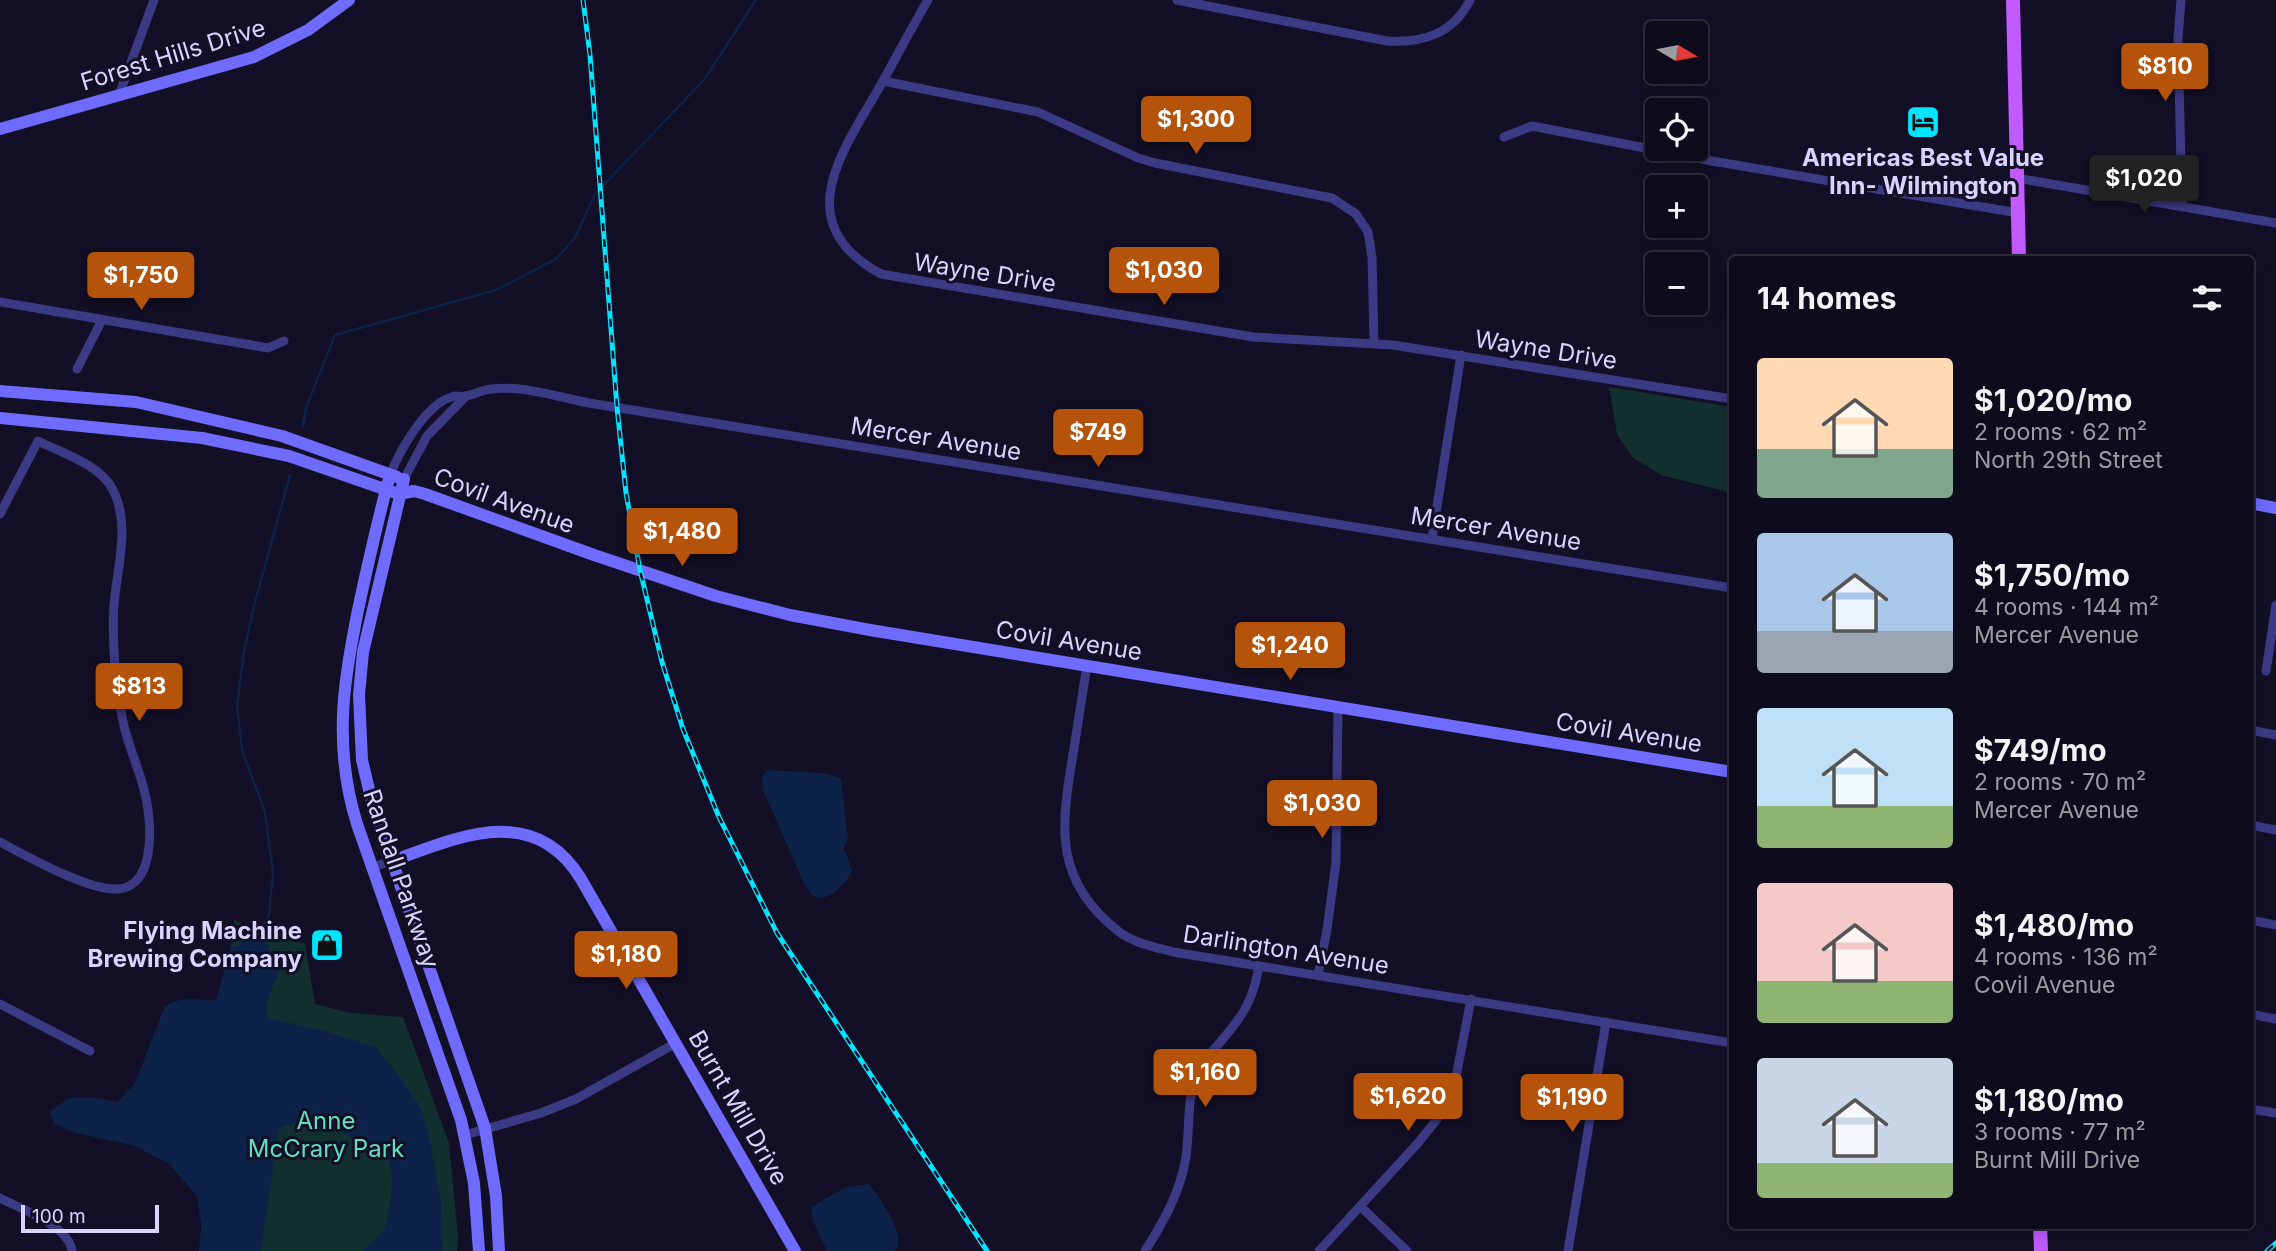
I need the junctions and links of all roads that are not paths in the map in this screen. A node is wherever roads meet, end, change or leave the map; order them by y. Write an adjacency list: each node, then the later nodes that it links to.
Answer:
1 (154, 0): 9 (street)
2 (349, 0): 9 (main road, Forest Hills Drive)
3 (928, 0): 8 (street, Wayne Drive)
4 (1177, 0): 5 (street)
5 (1470, 0)
6 (2013, 0): 12 (main road)
7 (2181, 0): 13 (street)
8 (883, 81): 20 (street); 20 (street, Wayne Drive)
9 (119, 95): 10 (main road, Forest Hills Drive)
10 (0, 128)
11 (1504, 136): 14 (street)
12 (2017, 177): 13 (street); 14 (main road)
13 (2182, 207): 15 (street)
14 (2018, 213): 16 (main road)
15 (2276, 223)
16 (2019, 256)
17 (0, 302): 18 (street)
18 (102, 320): 19 (street); 22 (street)
19 (284, 341)
20 (1374, 343): 21 (street, Wayne Drive)
21 (1461, 355): 25 (street, Wayne Drive); 35 (street)
22 (77, 369)
23 (0, 391): 27 (main road)
24 (466, 396): 27 (street, Mercer Avenue); 28 (street); 35 (street, Mercer Avenue)
25 (1729, 399)
26 (0, 418): 29 (main road)
27 (390, 475): 28 (main road); 29 (main road, Randall Parkway)
28 (404, 479): 30 (main road, Covil Avenue); 31 (main road, Randall Parkway)
29 (386, 489): 31 (main road); 48 (main road, Randall Parkway)
30 (414, 491): 31 (main road, Covil Avenue); 38 (main road, Covil Avenue)
31 (399, 494): 47 (main road, Randall Parkway)
32 (2254, 504): 33 (main road)
33 (2276, 508)
34 (0, 513): 46 (street)
35 (1432, 538): 36 (street, Mercer Avenue)
36 (1729, 588)
37 (2276, 605): 39 (street)
38 (1087, 665): 40 (main road, Covil Avenue); 51 (street, Darlington Avenue)
39 (2266, 671)
40 (1338, 707): 43 (main road, Covil Avenue); 52 (street)
41 (2254, 731): 42 (street)
42 (2276, 735)
43 (1729, 772)
44 (2254, 826): 45 (street)
45 (2276, 830)
46 (0, 842)
47 (392, 862): 48 (street); 59 (main road, Burnt Mill Drive); 63 (main road, Randall Parkway)
48 (373, 867): 64 (main road, Randall Parkway)
49 (2254, 921): 50 (street)
50 (2276, 925)
51 (1259, 966): 52 (street, Darlington Avenue); 72 (street)
52 (1318, 975): 53 (street, Darlington Avenue)
53 (1471, 999): 57 (street, Darlington Avenue); 66 (street)
54 (0, 1004): 60 (street)
55 (2254, 1015): 56 (street)
56 (2276, 1019)
57 (1606, 1022): 58 (street, Darlington Avenue); 75 (street)
58 (1729, 1042)
59 (676, 1043): 63 (street); 71 (main road, Burnt Mill Drive)
60 (90, 1051)
61 (2254, 1110): 62 (street)
62 (2276, 1113)
63 (485, 1128): 64 (street); 70 (main road, Randall Parkway)
64 (465, 1135): 69 (main road, Randall Parkway)
65 (0, 1198): 68 (street)
66 (1360, 1206): 73 (street); 74 (street)
67 (2040, 1229): 76 (main road)
68 (72, 1251)
69 (479, 1251)
70 (499, 1251)
71 (794, 1251)
72 (1145, 1251)
73 (1319, 1251)
74 (1407, 1251)
75 (1568, 1251)
76 (2041, 1251)

